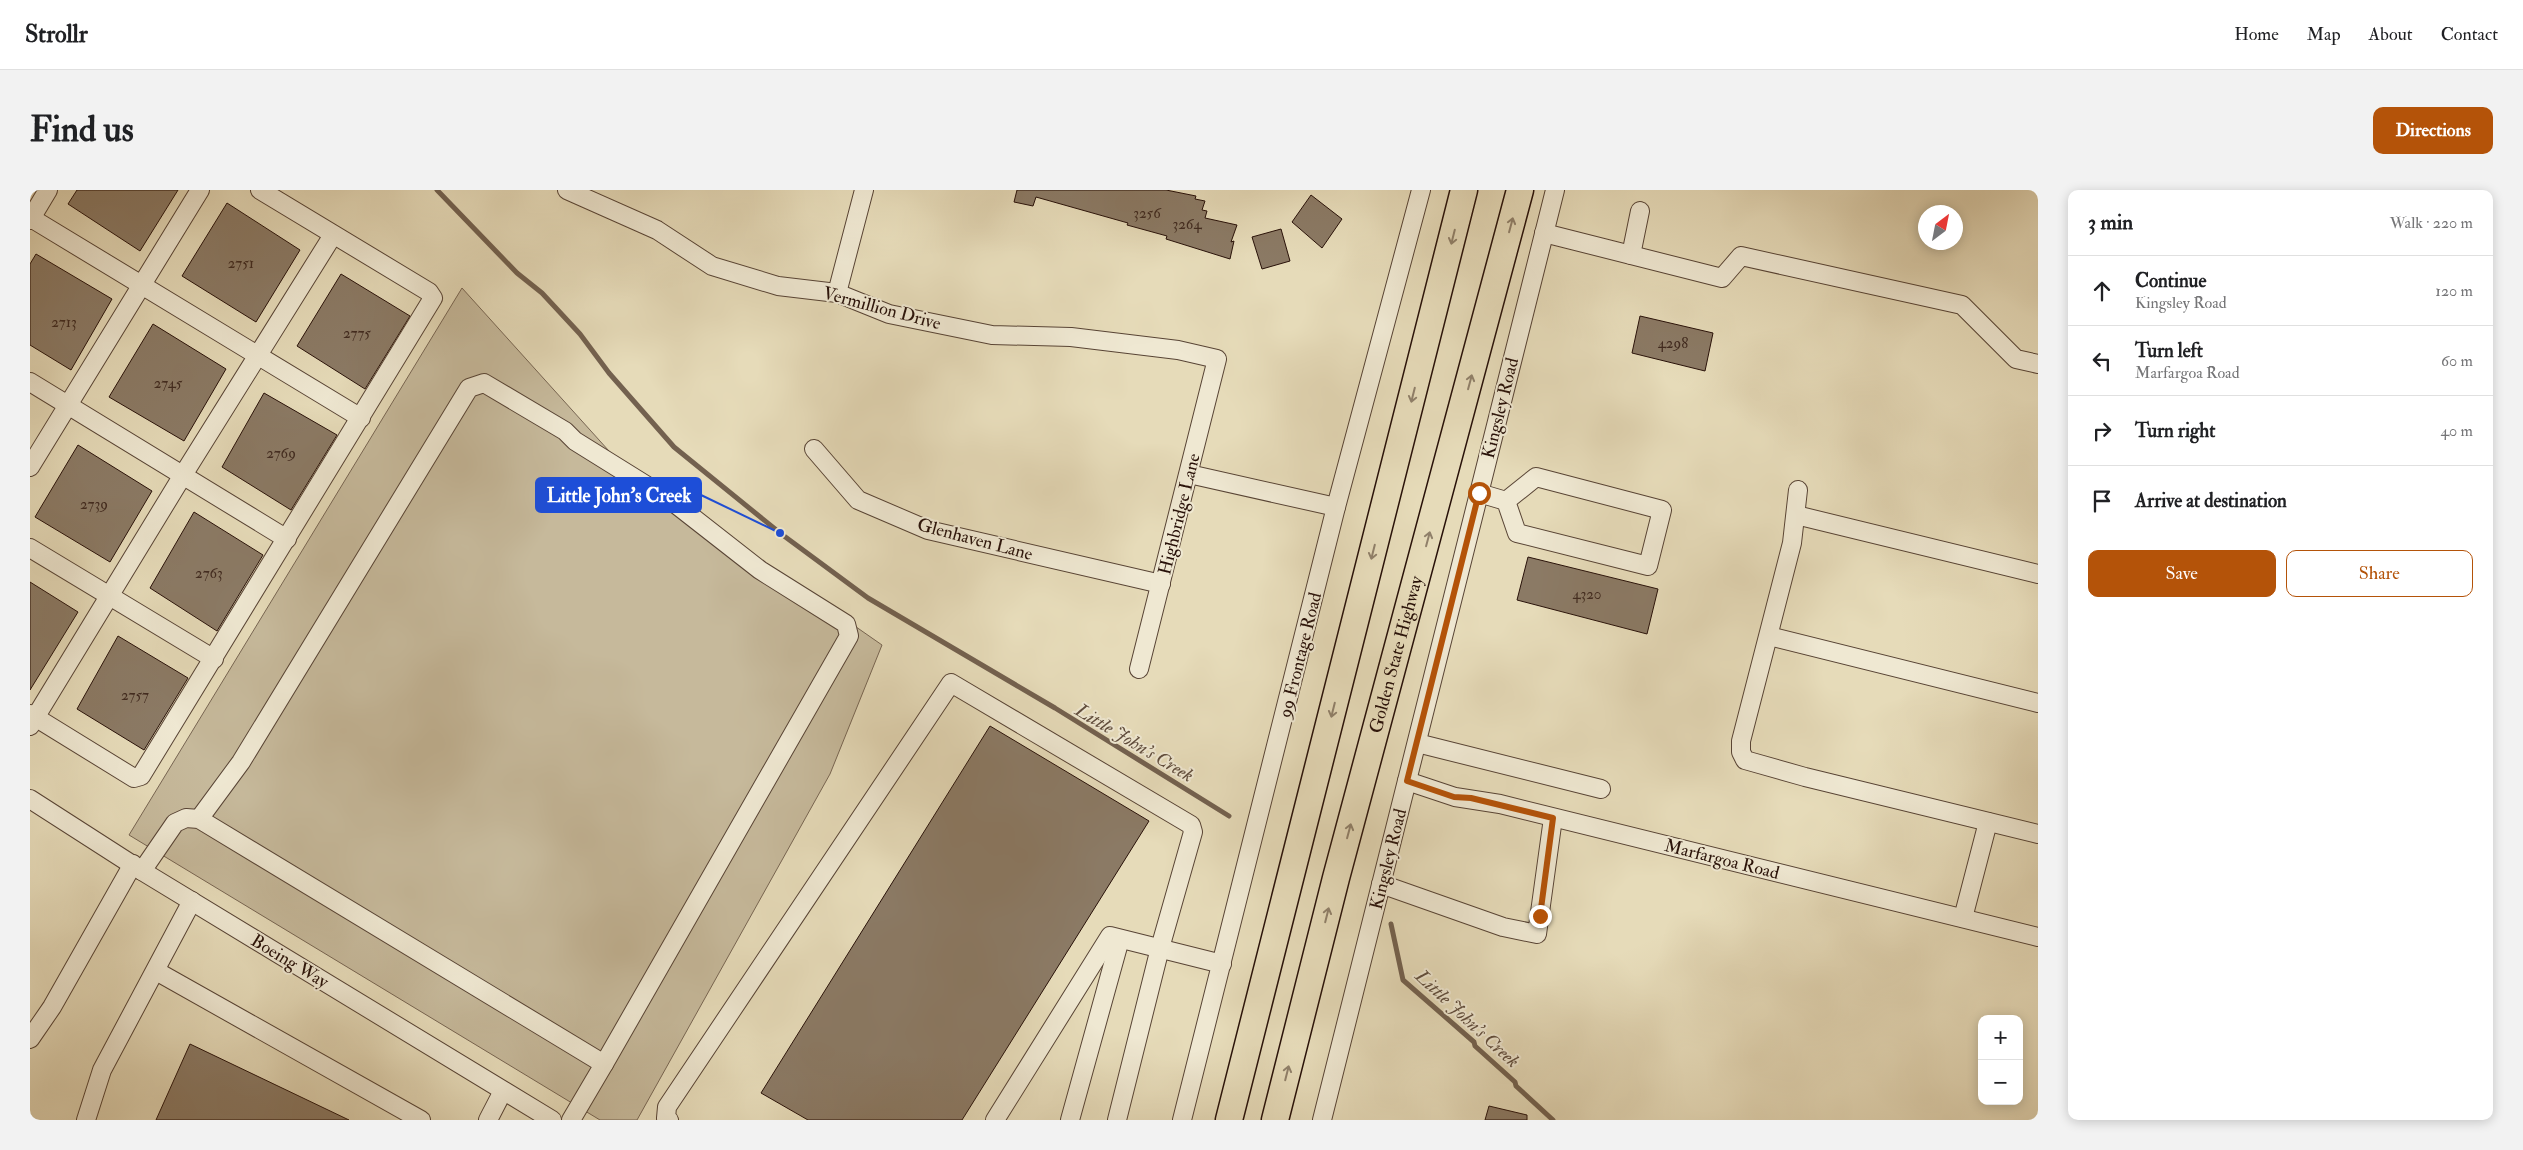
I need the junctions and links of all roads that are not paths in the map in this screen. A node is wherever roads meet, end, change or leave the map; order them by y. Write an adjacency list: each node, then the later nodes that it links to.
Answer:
1 (48, 190): 11 (street)
2 (200, 190): 15 (street)
3 (260, 190): 13 (street)
4 (568, 190): 16 (street, Vermillion Drive)
5 (864, 190): 16 (street)
6 (1420, 190): 30 (street, 99 Frontage Road)
7 (1464, 190): 72 (highway, one-way to 72)
8 (1520, 190): 73 (highway, Golden State Highway, one-way to 8)
9 (1555, 190): 12 (street, Kingsley Road)
10 (1640, 211): 14 (street)
11 (30, 219): 15 (street)
12 (1544, 233): 14 (street); 28 (street, Kingsley Road)
13 (333, 235): 17 (street); 22 (street)
14 (1631, 255): 19 (street)
15 (142, 285): 17 (street); 21 (street)
16 (837, 293): 18 (street, Vermillion Drive)
17 (259, 356): 22 (street); 26 (street)
18 (1217, 359): 25 (street, Highbridge Lane)
19 (2038, 364)
20 (30, 382): 21 (street)
21 (67, 405): 24 (street); 26 (street)
22 (361, 418): 32 (street)
23 (814, 449): 35 (street, Glenhaven Lane)
24 (30, 467)
25 (1189, 474): 30 (street); 35 (street, Highbridge Lane)
26 (183, 475): 32 (street); 36 (street)
27 (1798, 490): 31 (street)
28 (1479, 493): 29 (street); 42 (street, Kingsley Road)
29 (1506, 501): 29 (street)
30 (1336, 508): 57 (street, 99 Frontage Road)
31 (1796, 515): 34 (street); 37 (street)
32 (287, 539): 38 (street)
33 (30, 548): 36 (street)
34 (2038, 574)
35 (1161, 584): 39 (street, Highbridge Lane)
36 (109, 597): 38 (street); 41 (street)
37 (1769, 636): 40 (street); 48 (street)
38 (214, 659): 41 (street)
39 (1139, 669)
40 (2038, 703)
41 (32, 719)
42 (1417, 743): 43 (street, Kingsley Road); 44 (street)
43 (1407, 781): 46 (street, Marfargoa Road); 51 (street, Kingsley Road)
44 (1601, 789)
45 (30, 799): 50 (street, Boeing Way)
46 (1553, 818): 51 (street); 53 (street, Marfargoa Road)
47 (199, 819): 50 (street); 60 (street); 60 (street)
48 (1988, 822): 49 (street); 53 (street)
49 (2038, 834)
50 (137, 867): 52 (street, Boeing Way); 59 (street)
51 (1381, 884): 74 (street, Kingsley Road)
52 (192, 901): 58 (street); 61 (street, Boeing Way)
53 (1963, 918): 54 (street, Marfargoa Road)
54 (2038, 937)
55 (1120, 939): 56 (street); 68 (street); 69 (street)
56 (1160, 948): 57 (street); 62 (street); 70 (street)
57 (1222, 964): 71 (street, 99 Frontage Road)
58 (156, 971): 63 (street); 64 (street)
59 (30, 1039)
60 (604, 1064): 67 (street)
61 (503, 1091): 65 (street); 66 (street, Boeing Way)
62 (667, 1119)
63 (86, 1120)
64 (421, 1120)
65 (488, 1120)
66 (552, 1120)
67 (571, 1120)
68 (995, 1120)
69 (1070, 1120)
70 (1117, 1120)
71 (1182, 1120)
72 (1229, 1120)
73 (1275, 1120)
74 (1322, 1120)

